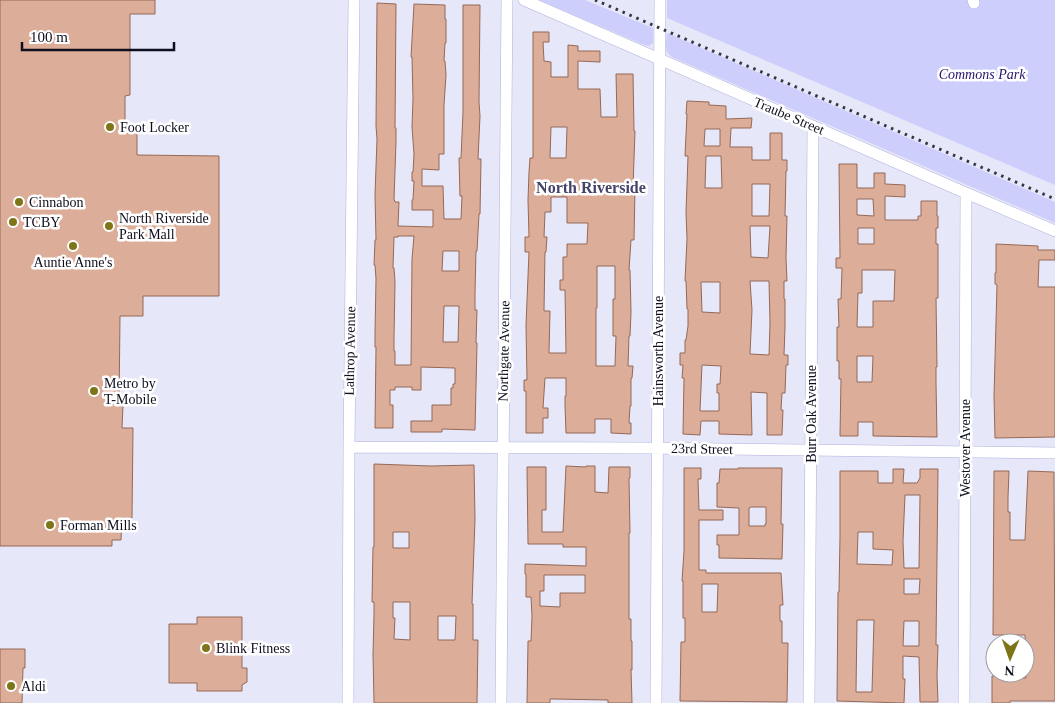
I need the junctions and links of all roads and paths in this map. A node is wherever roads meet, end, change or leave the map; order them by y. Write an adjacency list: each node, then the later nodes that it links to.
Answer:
1 (354, 0): 9 (street, Lathrop Avenue)
2 (507, 0): 10 (street, Northgate Avenue)
3 (524, 0): 5 (street, Traube Street)
4 (660, 0): 5 (street, Hainsworth Avenue)
5 (659, 60): 6 (street, Traube Street); 11 (street, Hainsworth Avenue)
6 (813, 126): 7 (street, Traube Street); 12 (street, Burr Oak Avenue)
7 (966, 193): 8 (street, Traube Street); 13 (street, Westover Avenue)
8 (1055, 231)
9 (349, 447): 10 (street, 23rd Street); 15 (street, Lathrop Avenue)
10 (502, 448): 11 (street, 23rd Street); 16 (street, Northgate Avenue)
11 (657, 448): 12 (street, 23rd Street); 17 (street, Hainsworth Avenue)
12 (811, 450): 13 (street, 23rd Street); 18 (street, Burr Oak Avenue)
13 (965, 452): 14 (street, 23rd Street); 19 (street, Westover Avenue)
14 (1055, 453)
15 (348, 703)
16 (501, 703)
17 (656, 703)
18 (809, 703)
19 (964, 703)

